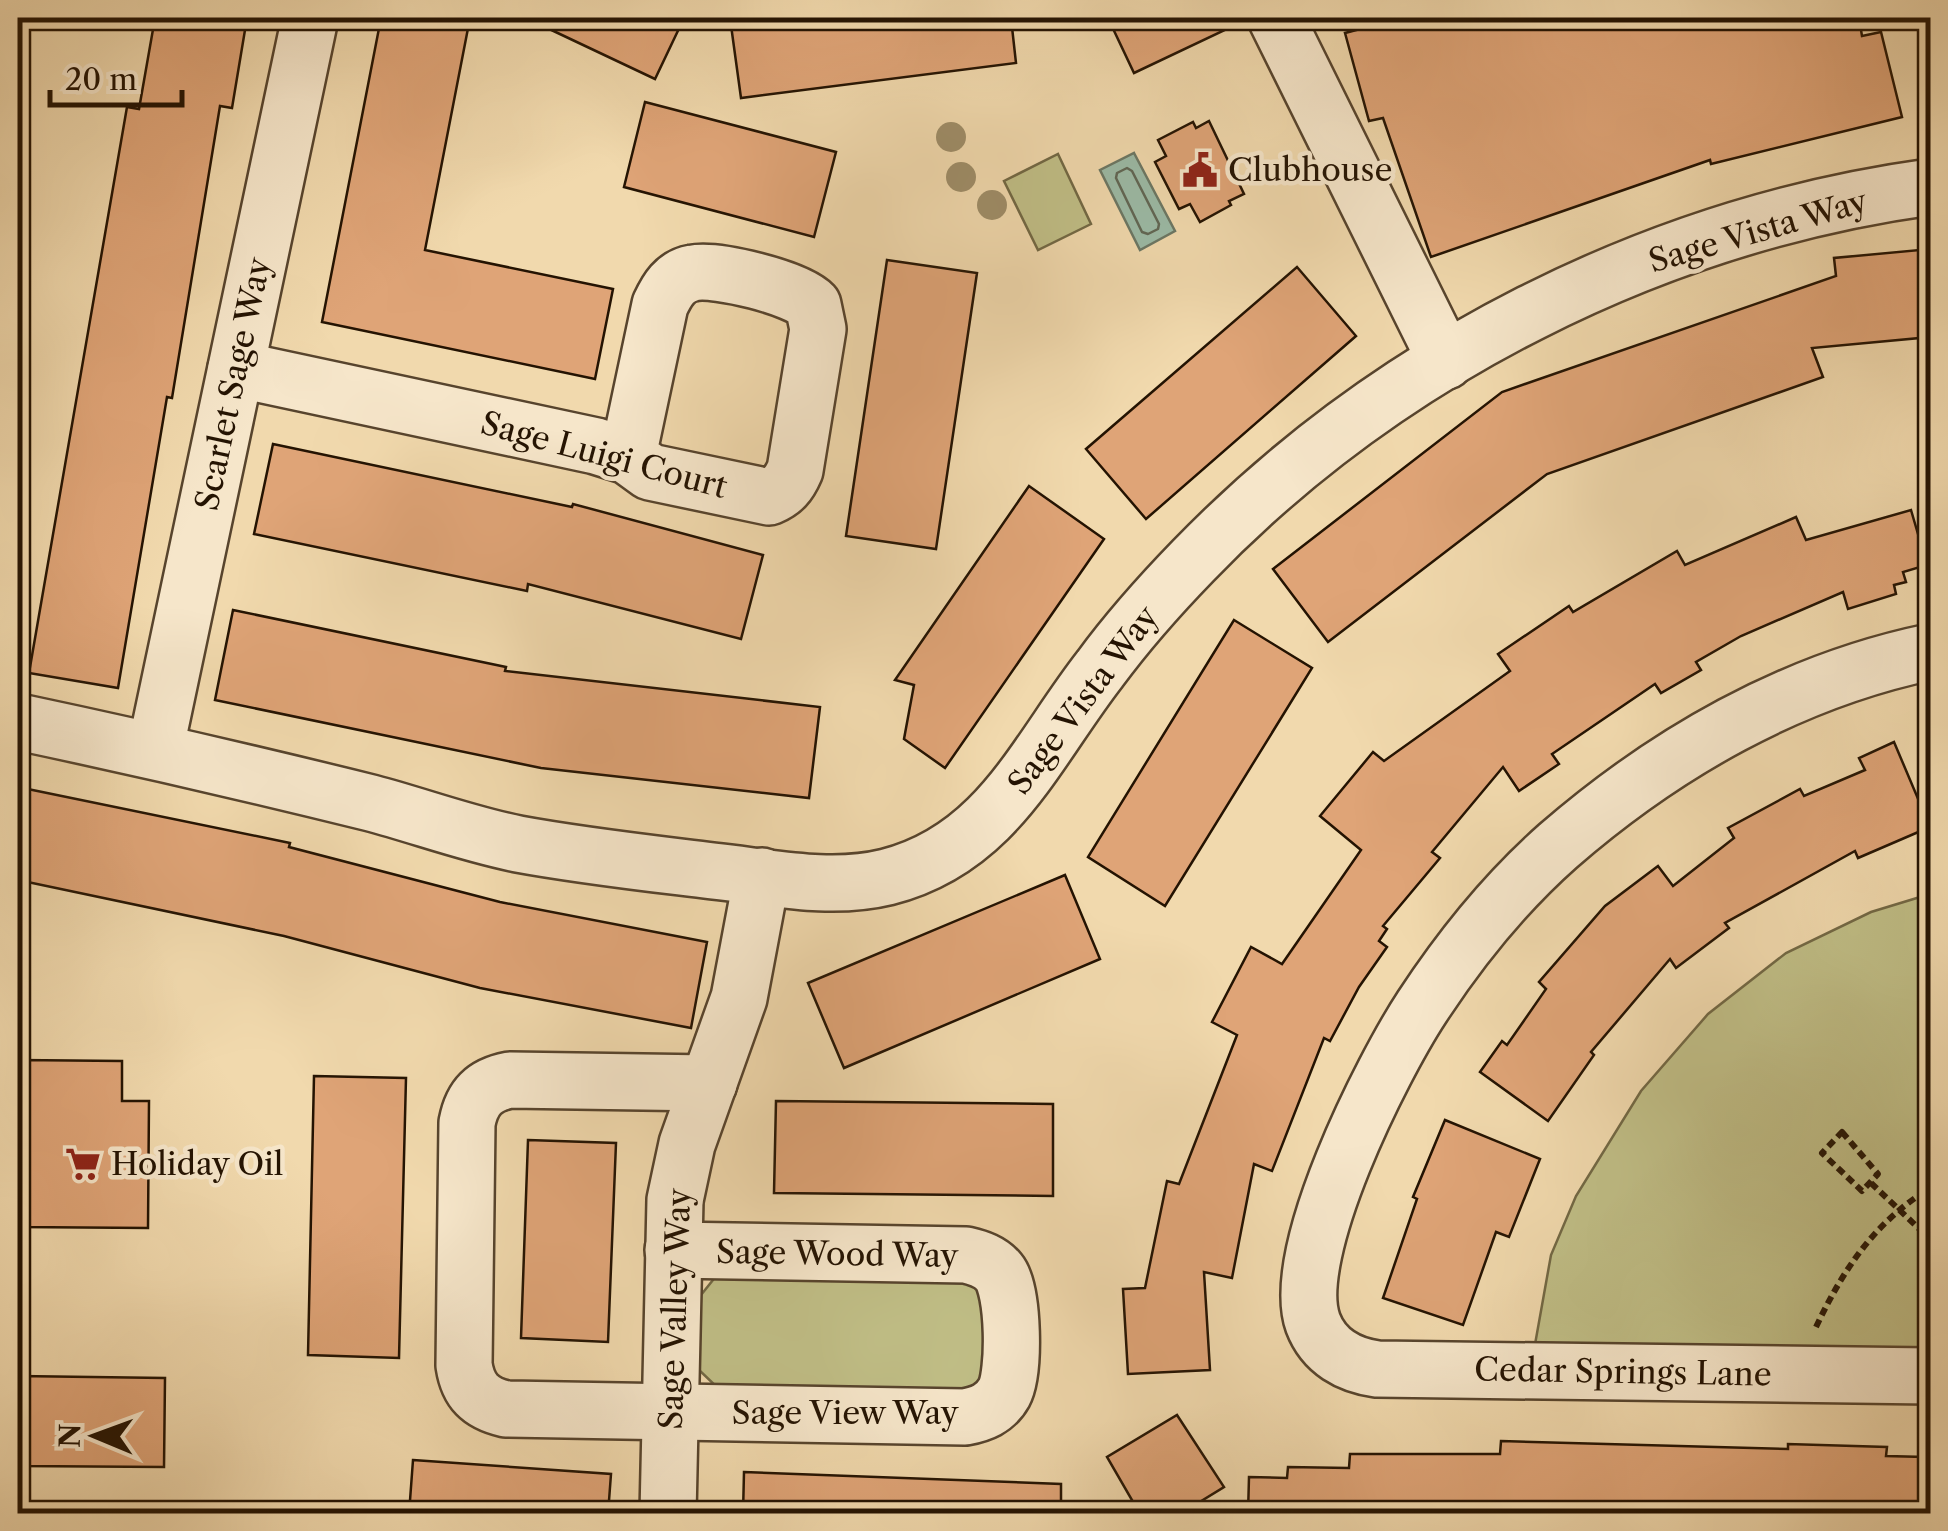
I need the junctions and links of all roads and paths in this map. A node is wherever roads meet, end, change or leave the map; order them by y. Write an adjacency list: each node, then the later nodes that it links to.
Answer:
1 (310, 18): 5 (street, Scarlet Sage Way)
2 (1276, 18): 4 (street)
3 (1930, 188): 4 (street, Sage Vista Way)
4 (1446, 361): 10 (street, Sage Vista Way)
5 (236, 369): 6 (street, Sage Luigi Court); 9 (street, Scarlet Sage Way)
6 (628, 456): 6 (street, Sage Luigi Court)
7 (1930, 652): 19 (street, Cedar Springs Lane)
8 (19, 722): 9 (street, Sage Vista Way)
9 (155, 751): 10 (street, Sage Vista Way)
10 (762, 876): 11 (street, Sage Valley Way)
11 (710, 1083): 16 (street, Sage Valley Way); 20 (street)
12 (1872, 1182): 12 (path); 14 (path)
13 (1930, 1188): 14 (path)
14 (1899, 1208): 15 (path); 18 (path)
15 (1930, 1239)
16 (673, 1250): 17 (street, Sage Wood Way); 20 (street, Sage Valley Way)
17 (997, 1269): 20 (street, Sage View Way)
18 (1816, 1337)
19 (1930, 1376)
20 (670, 1412): 21 (street, Sage Valley Way)
21 (668, 1514)

